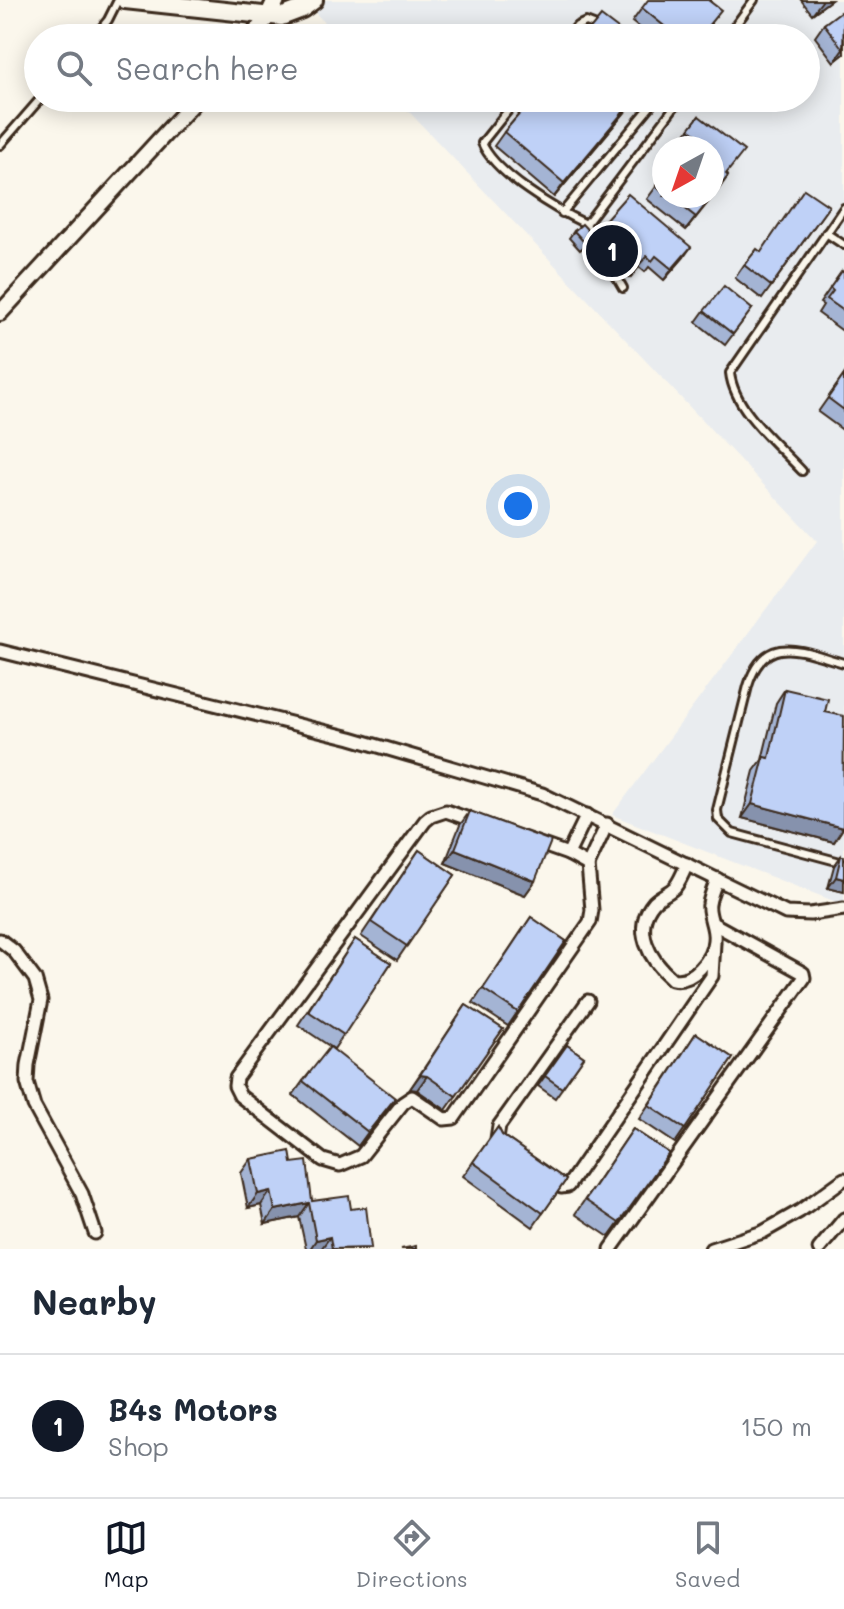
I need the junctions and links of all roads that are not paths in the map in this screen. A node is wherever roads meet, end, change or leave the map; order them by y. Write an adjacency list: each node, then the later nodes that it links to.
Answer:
1 (118, 0): 7 (lane)
2 (125, 0): 6 (main road)
3 (276, 0): 6 (main road)
4 (314, 0): 6 (main road)
5 (754, 0): 9 (lane)
6 (268, 17): 8 (street)
7 (105, 24)
8 (262, 24)
9 (736, 24)
10 (29, 112): 15 (lane)
11 (185, 112): 24 (street)
12 (507, 112): 19 (lane)
13 (646, 112): 19 (lane)
14 (670, 112): 16 (lane)
15 (0, 145)
16 (614, 186): 17 (lane); 20 (lane)
17 (621, 192)
18 (844, 208): 21 (lane)
19 (562, 213): 20 (lane)
20 (586, 224): 23 (lane)
21 (826, 233): 22 (lane); 25 (lane)
22 (844, 245)
23 (623, 288)
24 (0, 313)
25 (802, 471)
26 (0, 651): 29 (street)
27 (844, 654): 28 (lane)
28 (841, 662): 32 (lane)
29 (587, 815): 30 (street); 31 (street)
30 (607, 824): 33 (street); 34 (street)
31 (568, 854): 34 (street); 34 (street)
32 (844, 863)
33 (687, 864): 35 (street); 39 (street)
34 (588, 865)
35 (717, 879): 36 (street); 37 (street)
36 (844, 909)
37 (714, 924): 39 (street); 46 (street)
38 (0, 940): 45 (street)
39 (714, 943): 42 (street)
40 (588, 1001): 41 (street)
41 (510, 1151)
42 (536, 1169)
43 (844, 1179): 47 (street)
44 (844, 1219): 48 (street)
45 (95, 1233)
46 (611, 1249)
47 (711, 1249)
48 (819, 1249)

